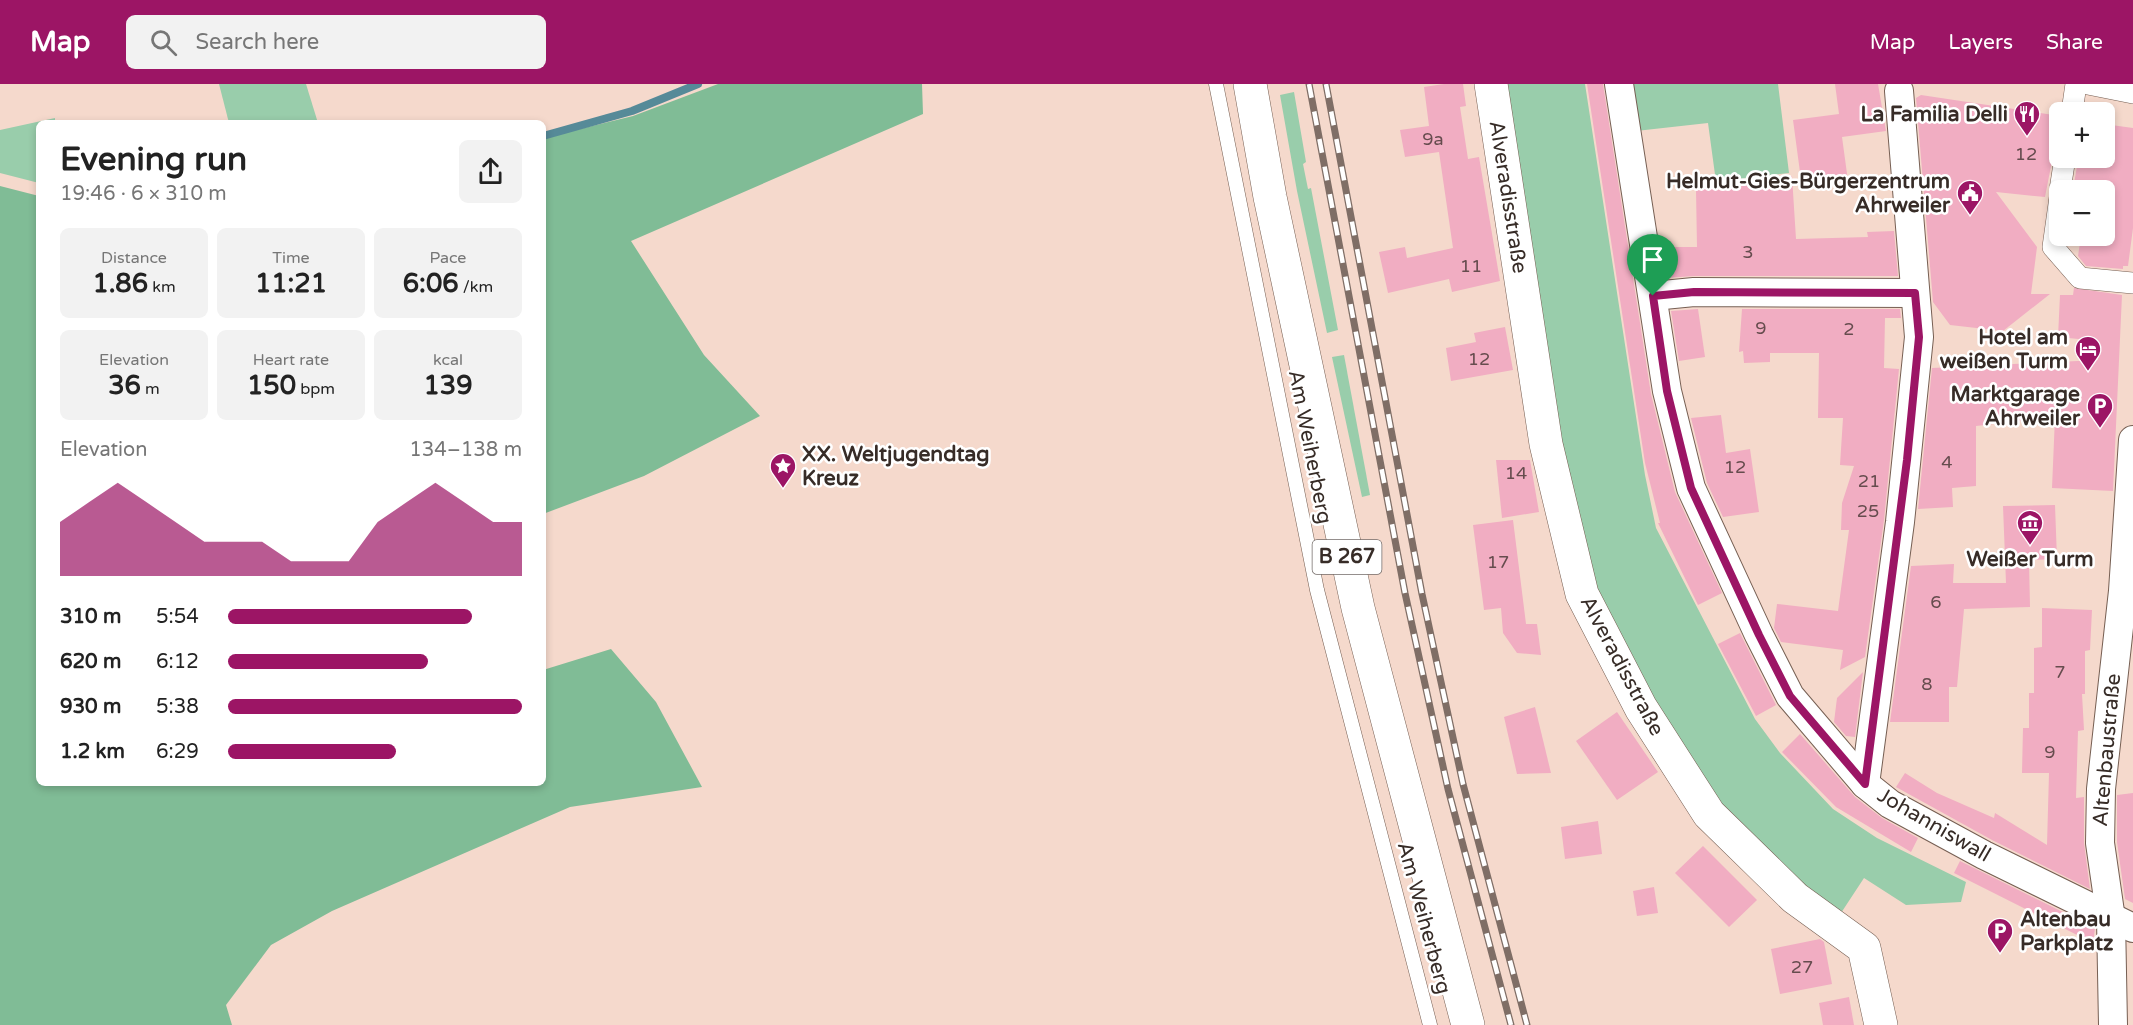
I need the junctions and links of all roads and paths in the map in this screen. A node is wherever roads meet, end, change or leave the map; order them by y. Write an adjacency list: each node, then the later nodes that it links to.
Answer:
1 (1216, 84): 20 (lane, Am Weiherberg)
2 (1250, 84): 21 (street, B 267)
3 (1491, 84): 22 (street, Alveradisstraße)
4 (1619, 84): 14 (street, Johanniswall)
5 (2076, 84): 10 (street)
6 (2088, 84): 9 (street)
7 (2132, 84): 9 (street)
8 (1898, 87): 13 (street)
9 (2133, 93)
10 (2073, 102)
11 (2053, 246): 12 (street)
12 (2133, 284)
13 (1915, 293): 14 (street); 18 (street)
14 (1653, 296): 18 (street, Johanniswall)
15 (2133, 440): 16 (street, Altenbaustraße)
16 (2132, 446): 17 (street, Altenbaustraße)
17 (2128, 591): 19 (street, Altenbaustraße)
18 (1865, 784): 19 (street, Johanniswall)
19 (2122, 923): 23 (street, Altenbaustraße)
20 (1430, 1025)
21 (1468, 1025)
22 (1881, 1025)
23 (2113, 1025)

